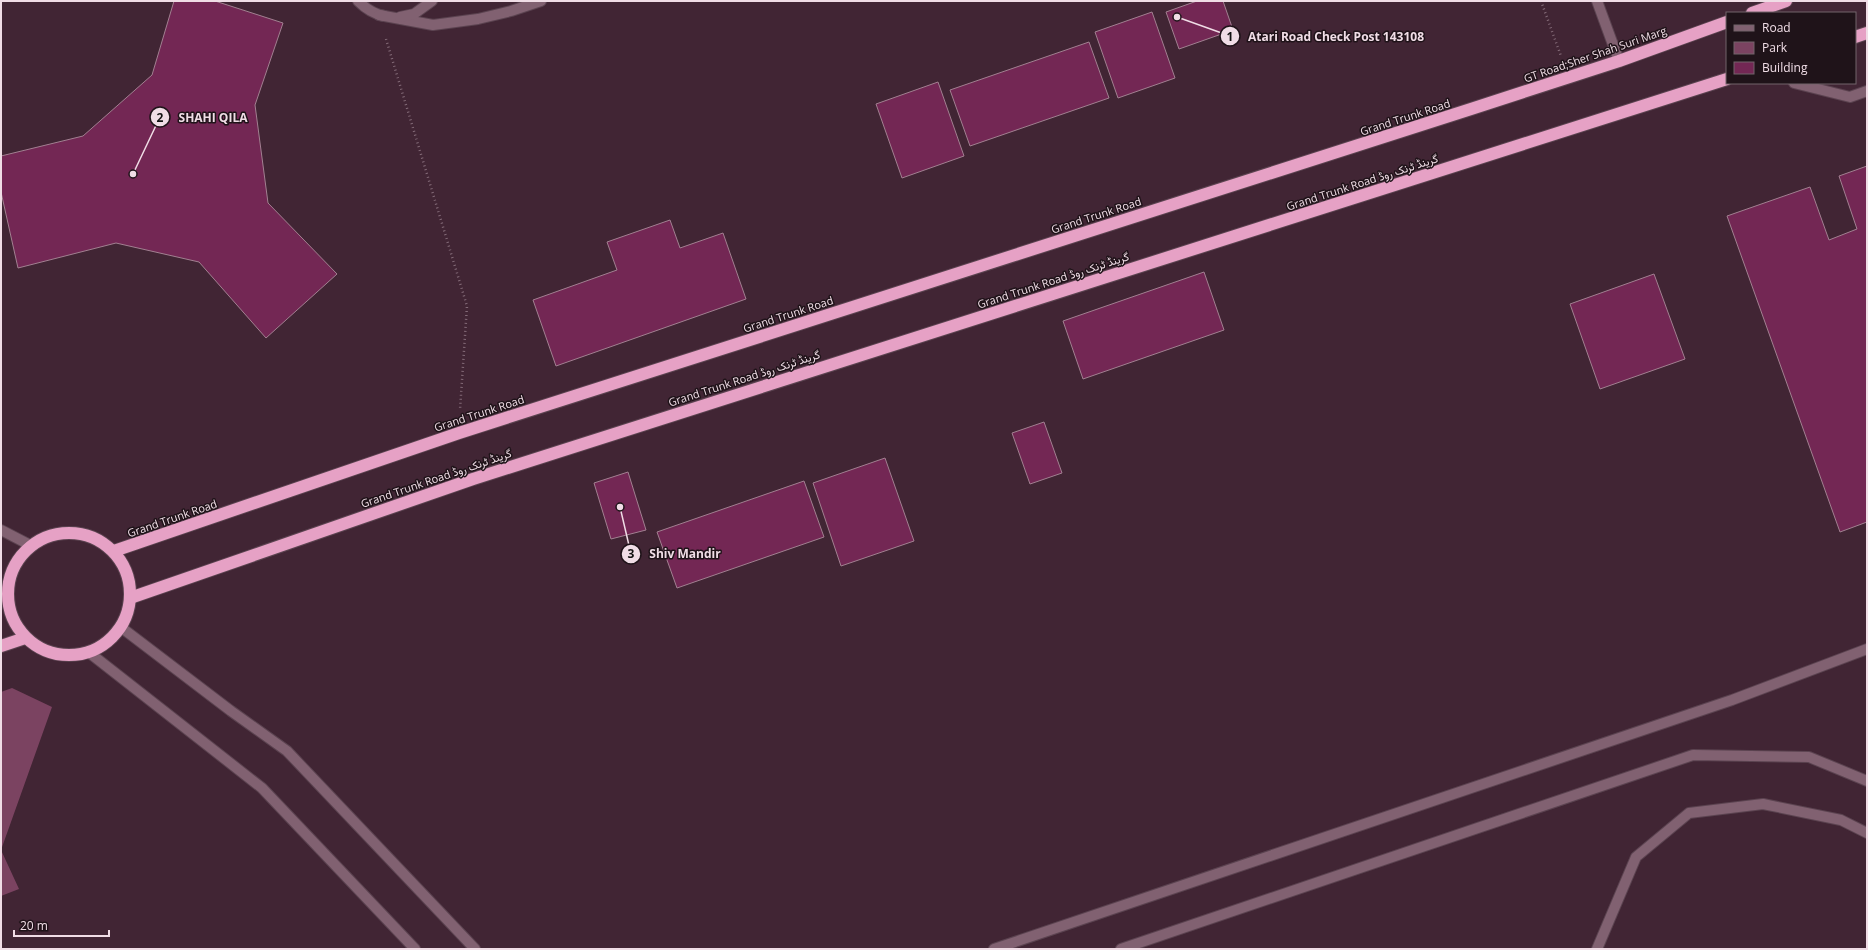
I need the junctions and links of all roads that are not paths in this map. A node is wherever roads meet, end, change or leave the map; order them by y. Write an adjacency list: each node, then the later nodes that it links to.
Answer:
1 (358, 1): 7 (lane)
2 (432, 1): 7 (lane)
3 (541, 1): 7 (lane)
4 (1597, 1): 11 (lane)
5 (1786, 1): 6 (highway)
6 (1755, 12)
7 (379, 15)
8 (1726, 22): 11 (highway, GT Road;Sher Shah Suri Marg)
9 (1867, 33): 10 (highway)
10 (1856, 37)
11 (1618, 61): 15 (highway, GT Road;Sher Shah Suri Marg)
12 (1726, 79): 20 (highway, Grand Trunk Road گرینڈ ٹرنک روڈ)
13 (1798, 84): 14 (lane)
14 (1867, 91)
15 (1472, 109): 18 (highway, Grand Trunk Road)
16 (1, 530): 17 (lane)
17 (30, 545): 18 (highway); 19 (highway)
18 (114, 552): 20 (highway)
19 (4, 594): 22 (highway)
20 (130, 598): 21 (highway)
21 (122, 628): 25 (highway); 29 (lane)
22 (25, 638): 23 (highway); 25 (highway)
23 (1, 646)
24 (1867, 649): 30 (lane)
25 (91, 654): 28 (lane)
26 (1867, 781): 31 (lane)
27 (1867, 833): 32 (lane)
28 (415, 949)
29 (475, 949)
30 (994, 949)
31 (1121, 949)
32 (1597, 949)

